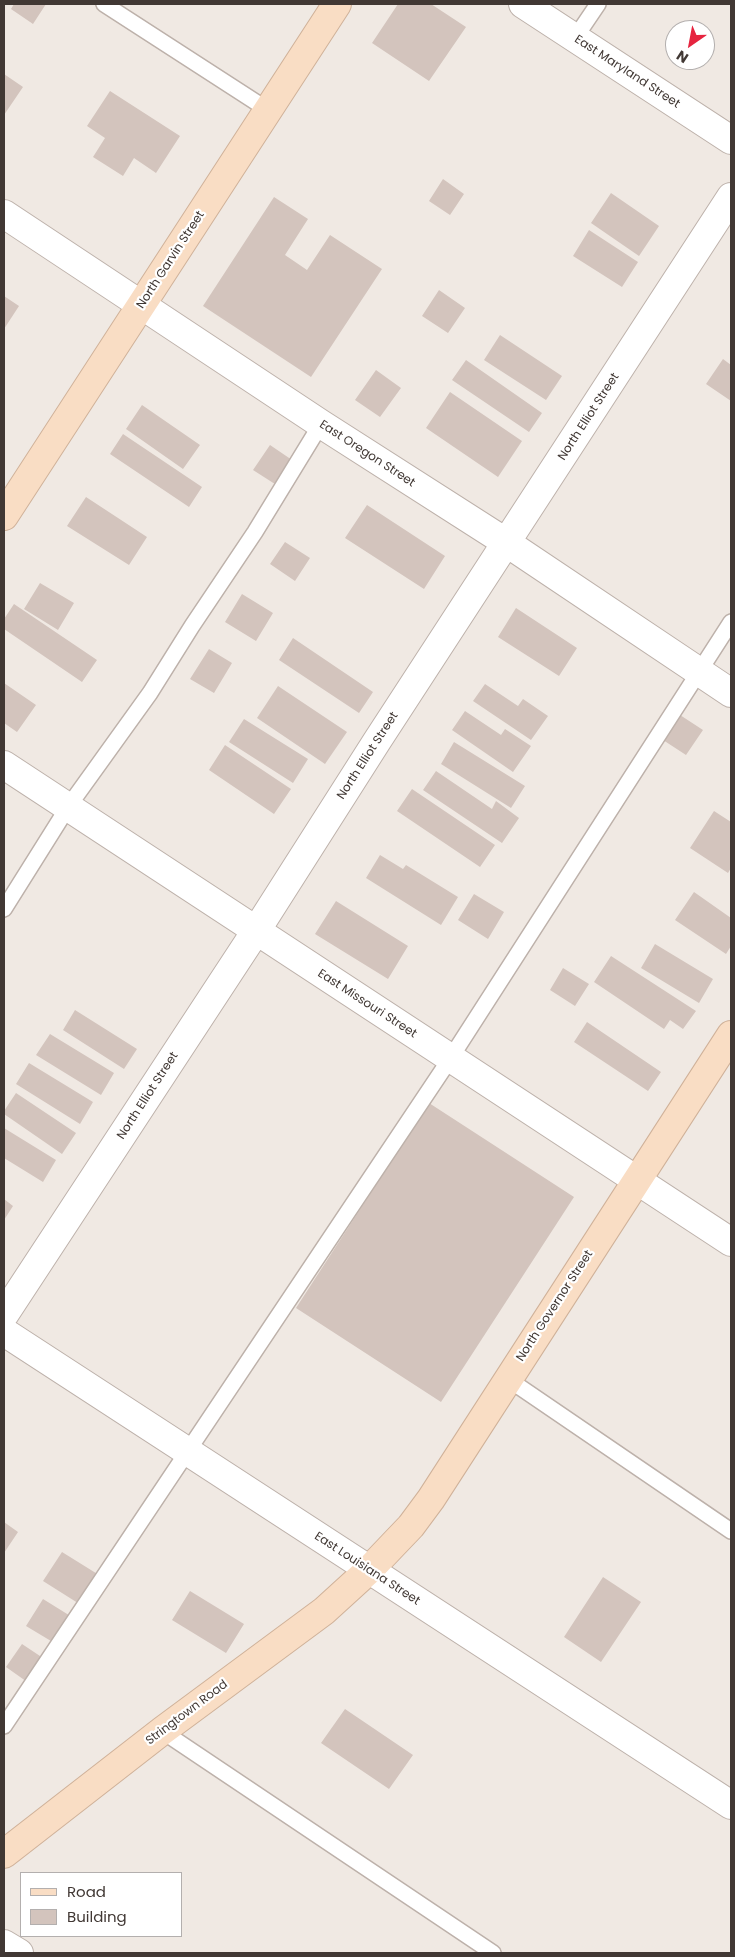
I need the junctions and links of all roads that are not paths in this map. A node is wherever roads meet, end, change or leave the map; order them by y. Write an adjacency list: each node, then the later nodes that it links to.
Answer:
1 (104, 4): 6 (lane)
2 (337, 4): 6 (main road, North Garvin Street)
3 (523, 4): 5 (street, East Maryland Street)
4 (598, 4): 5 (lane)
5 (575, 38): 7 (street, East Maryland Street)
6 (268, 110): 10 (main road, North Garvin Street)
7 (731, 140)
8 (731, 198): 13 (street, North Elliot Street)
9 (4, 214): 10 (street, East Oregon Street)
10 (142, 304): 11 (street, East Oregon Street); 12 (main road, North Garvin Street)
11 (321, 424): 13 (street, East Oregon Street); 18 (lane)
12 (6, 508)
13 (507, 544): 15 (street, East Oregon Street); 20 (street, North Elliot Street)
14 (731, 622): 15 (lane)
15 (700, 672): 16 (street, East Oregon Street); 22 (lane)
16 (731, 693)
17 (4, 765): 18 (street, East Missouri Street)
18 (68, 807): 19 (lane); 20 (street, East Missouri Street)
19 (4, 910)
20 (256, 931): 22 (street, East Missouri Street); 25 (street, North Elliot Street)
21 (731, 1036): 23 (main road, North Governor Street)
22 (450, 1059): 23 (street, East Missouri Street); 28 (lane)
23 (636, 1180): 24 (street, East Missouri Street); 27 (main road, North Governor Street)
24 (731, 1242)
25 (4, 1315)
26 (4, 1332): 28 (street, East Louisiana Street)
27 (508, 1378): 29 (lane); 30 (main road, North Governor Street)
28 (187, 1450): 30 (street, East Louisiana Street); 31 (lane)
29 (731, 1531)
30 (369, 1570): 32 (main road, Stringtown Road); 33 (street, East Louisiana Street)
31 (4, 1726)
32 (162, 1731): 34 (main road, Stringtown Road); 37 (lane)
33 (731, 1805)
34 (4, 1854)
35 (4, 1944): 36 (street)
36 (19, 1953)
37 (492, 1953)

